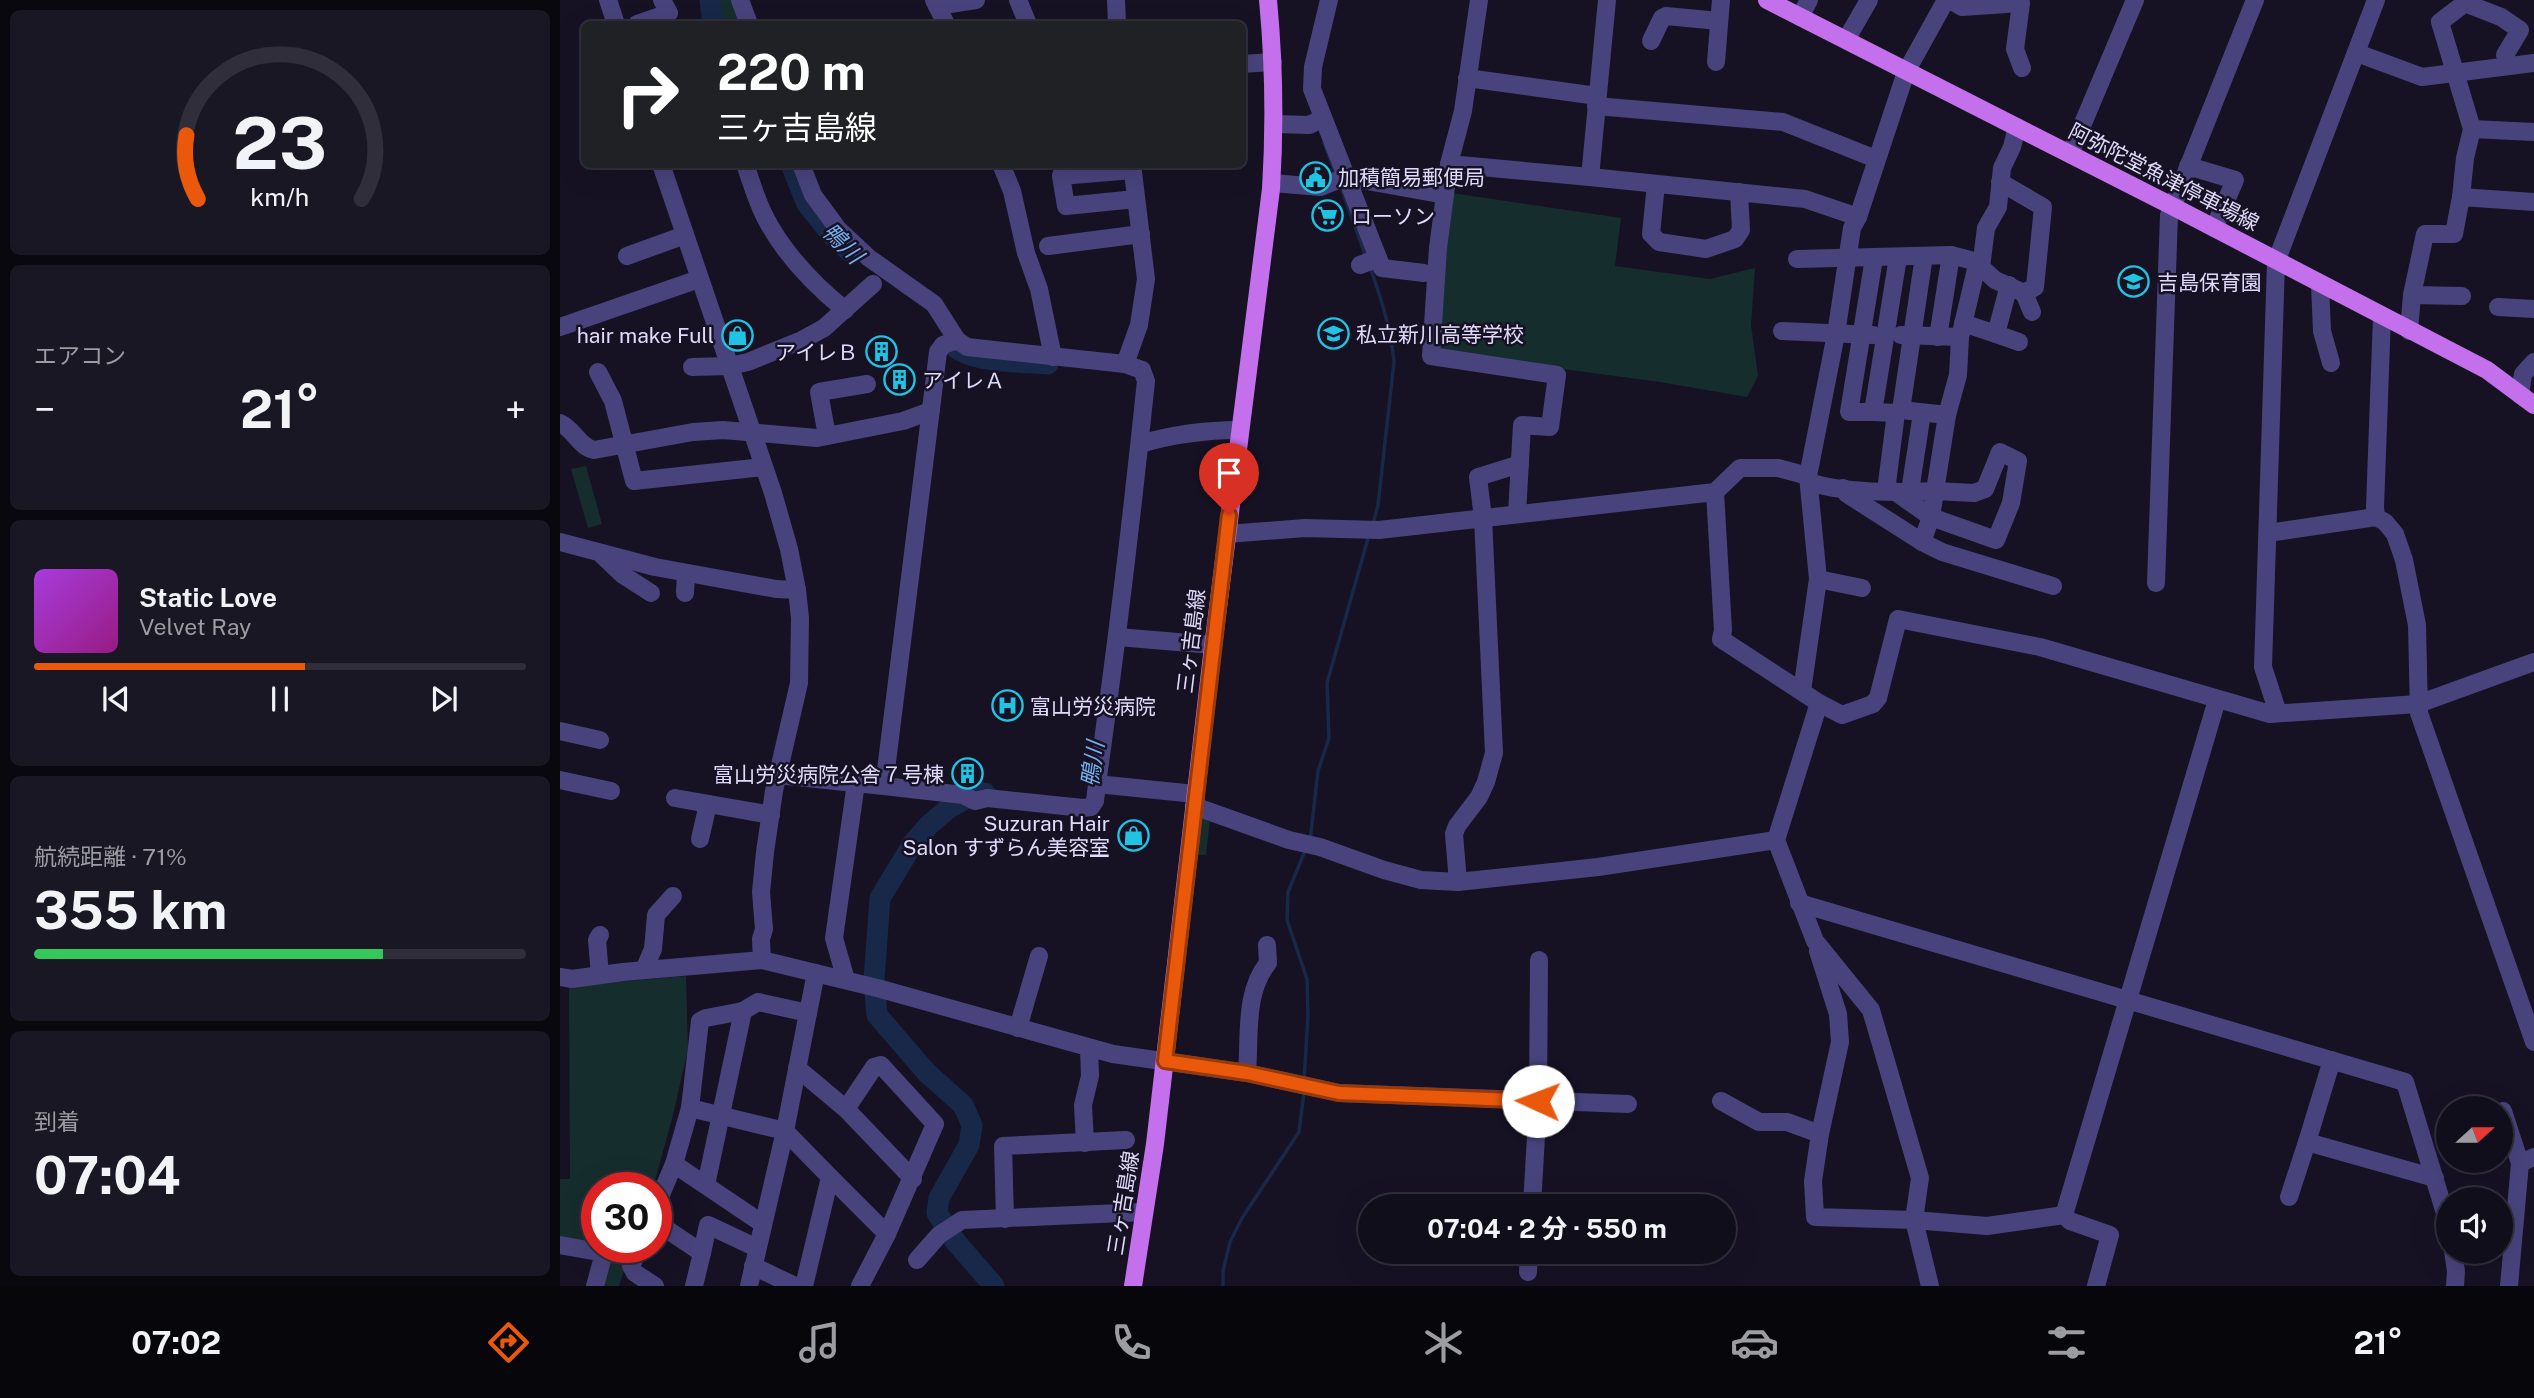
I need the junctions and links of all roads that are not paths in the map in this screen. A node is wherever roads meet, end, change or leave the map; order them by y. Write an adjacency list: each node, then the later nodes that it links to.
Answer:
1 (608, 0): 22 (street)
2 (740, 0): 24 (street)
3 (976, 0): 19 (street)
4 (1018, 0): 26 (street)
5 (1115, 0): 27 (street)
6 (1268, 0): 32 (main road, 三ヶ吉島線)
7 (1329, 0): 42 (street)
8 (1479, 0): 40 (street)
9 (1607, 0): 41 (street)
10 (1721, 0): 28 (street)
11 (1767, 0): 21 (main road, 阿弥陀堂魚津停車場線)
12 (1809, 0): 21 (street)
13 (1869, 0): 29 (street)
14 (1948, 0): 18 (street); 38 (street)
15 (2135, 0): 47 (street)
16 (2255, 0): 50 (street)
17 (2376, 0): 31 (street)
18 (2021, 1): 37 (street)
19 (936, 3): 25 (street)
20 (668, 13): 23 (street)
21 (1800, 17): 29 (main road, 阿弥陀堂魚津停車場線)
22 (615, 21)
23 (645, 21)
24 (748, 21)
25 (945, 21)
26 (1027, 21)
27 (1117, 21)
28 (1719, 22): 30 (street); 33 (street)
29 (1846, 40): 38 (main road, 阿弥陀堂魚津停車場線)
30 (1651, 41)
31 (2357, 53): 39 (street); 82 (street)
32 (1273, 62): 35 (street); 43 (main road, 三ヶ吉島線)
33 (1716, 62)
34 (2534, 63): 36 (street)
35 (1246, 64)
36 (2508, 66): 39 (street); 39 (street)
37 (2022, 68)
38 (1906, 72): 44 (main road, 阿弥陀堂魚津停車場線); 48 (street)
39 (2454, 73): 45 (street)
40 (1468, 78): 41 (street); 49 (street)
41 (1597, 101): 48 (street); 58 (street)
42 (1322, 119): 43 (street); 59 (street)
43 (1275, 124): 60 (main road, 三ヶ吉島線)
44 (2017, 127): 47 (main road, 阿弥陀堂魚津停車場線); 61 (street)
45 (2472, 129): 46 (street); 65 (street)
46 (2534, 132)
47 (2070, 154): 68 (main road, 阿弥陀堂魚津停車場線)
48 (1876, 159): 69 (street)
49 (1449, 164): 58 (street); 64 (street)
50 (2188, 166): 68 (street); 70 (street)
51 (662, 168): 72 (street)
52 (746, 168): 94 (street)
53 (803, 168): 107 (street)
54 (1003, 168): 109 (street)
55 (1109, 168): 57 (street)
56 (1132, 168): 66 (street)
57 (1062, 170): 66 (street)
58 (1590, 177): 62 (street)
59 (1339, 179): 60 (street); 64 (street); 78 (street)
60 (1272, 183): 126 (main road, 三ヶ吉島線)
61 (2000, 183): 84 (street); 89 (street)
62 (1656, 184): 63 (street); 63 (street)
63 (1740, 192): 69 (street)
64 (1445, 195): 131 (street)
65 (2461, 197): 67 (street); 90 (street)
66 (1136, 199): 71 (street)
67 (2534, 202)
68 (2172, 206): 70 (main road, 阿弥陀堂魚津停車場線); 149 (street)
69 (1858, 217): 81 (street)
70 (2214, 228): 82 (main road, 阿弥陀堂魚津停車場線)
71 (1141, 234): 73 (street); 112 (street)
72 (684, 235): 75 (street); 86 (street)
73 (1048, 246)
74 (1951, 255): 76 (street); 84 (street); 106 (street)
75 (626, 256)
76 (1924, 256): 77 (street); 105 (street)
77 (1898, 257): 79 (street); 104 (street)
78 (1378, 258): 83 (street); 85 (street)
79 (1874, 258): 81 (street); 102 (street)
80 (1797, 259): 81 (street)
81 (1847, 259): 101 (street)
82 (2276, 262): 88 (main road, 阿弥陀堂魚津停車場線); 142 (street)
83 (1360, 265)
84 (1979, 266): 89 (street); 98 (street)
85 (1424, 273)
86 (699, 279): 97 (street); 113 (street)
87 (873, 284): 94 (street)
88 (2319, 284): 96 (main road, 阿弥陀堂魚津停車場線); 111 (street)
89 (2017, 289): 95 (street); 103 (street)
90 (2412, 295): 91 (street); 100 (street)
91 (2462, 296)
92 (2498, 307): 93 (street)
93 (2534, 309)
94 (845, 310): 113 (street)
95 (2032, 312)
96 (2382, 316): 100 (main road, 阿弥陀堂魚津停車場線); 140 (street)
97 (560, 327)
98 (1962, 330): 103 (street); 106 (street); 124 (street)
99 (1782, 331): 101 (street)
100 (2409, 331): 117 (main road, 阿弥陀堂魚津停車場線)
101 (1836, 334): 102 (street); 118 (street)
102 (1862, 334): 104 (street); 120 (street)
103 (1996, 334): 108 (street)
104 (1886, 335): 105 (street); 121 (street)
105 (1912, 336): 106 (street); 122 (street)
106 (1938, 337)
107 (957, 340): 109 (street); 119 (street)
108 (2019, 342)
109 (1053, 357): 112 (street)
110 (2534, 362): 117 (street)
111 (2331, 363)
112 (1125, 365): 129 (street)
113 (729, 366): 114 (street); 127 (street)
114 (692, 367)
115 (598, 372): 130 (street)
116 (867, 384): 128 (street)
117 (2527, 400)
118 (1821, 408): 120 (street); 133 (street)
119 (932, 409): 128 (street); 169 (street)
120 (1849, 412): 121 (street)
121 (1873, 412): 122 (street)
122 (1898, 412): 123 (street); 135 (street)
123 (1922, 413): 124 (street); 135 (street)
124 (1947, 415): 136 (street)
125 (560, 423): 130 (street)
126 (1240, 430): 129 (street); 143 (main road, 三ヶ吉島線)
127 (754, 434): 128 (street); 130 (street); 132 (street)
128 (827, 436)
129 (1140, 444): 155 (street)
130 (624, 445): 132 (street)
131 (1520, 464): 138 (street); 141 (street)
132 (763, 467): 152 (street)
133 (1809, 479): 134 (street); 137 (street); 148 (street)
134 (1843, 488): 135 (street); 145 (street)
135 (1897, 491): 136 (street); 139 (street)
136 (1935, 491): 139 (street); 139 (street)
137 (1715, 492): 138 (street); 158 (street)
138 (1517, 514): 141 (street)
139 (1931, 517): 145 (street)
140 (2376, 517): 142 (street); 161 (street)
141 (1483, 518): 143 (street); 177 (street)
142 (2268, 533): 162 (street)
143 (1227, 534): 156 (main road, 三ヶ吉島線)
144 (560, 542): 146 (street)
145 (1922, 542): 150 (street)
146 (600, 554): 147 (street); 153 (street)
147 (686, 573): 152 (street); 154 (street)
148 (1818, 579): 151 (street); 158 (street)
149 (2156, 583)
150 (2053, 586)
151 (1862, 588)
152 (797, 590): 165 (street)
153 (651, 593)
154 (685, 593)
155 (1118, 637): 156 (street); 168 (street)
156 (1213, 645): 172 (main road, 三ヶ吉島線)
157 (2534, 662): 161 (street)
158 (1802, 691): 160 (street)
159 (2217, 700): 160 (street); 162 (street); 191 (street)
160 (1819, 703): 176 (street)
161 (2418, 704): 162 (street); 195 (street)
162 (2278, 713)
163 (560, 731): 164 (street)
164 (600, 740)
165 (778, 775): 167 (street); 174 (street)
166 (560, 780): 170 (street)
167 (856, 783): 169 (street); 190 (street)
168 (1097, 784): 169 (street); 172 (street)
169 (884, 786)
170 (611, 791)
171 (675, 798): 173 (street)
172 (1195, 800): 177 (street); 198 (main road, 三ヶ吉島線)
173 (708, 804): 174 (street); 175 (street)
174 (771, 815): 184 (street)
175 (700, 839)
176 (1776, 840): 177 (street); 179 (street)
177 (1458, 881)
178 (673, 896): 186 (street)
179 (1799, 903): 181 (street); 191 (street)
180 (600, 935): 188 (street)
181 (1815, 941): 209 (street); 226 (street)
182 (1267, 945): 200 (street)
183 (1039, 956): 194 (street)
184 (762, 960): 186 (street); 187 (street)
185 (1539, 960): 201 (street)
186 (644, 970): 188 (street)
187 (816, 973): 190 (street); 193 (street)
188 (600, 975): 189 (street)
189 (560, 978)
190 (846, 980): 194 (street)
191 (2128, 998): 197 (street); 224 (street)
192 (743, 1011): 193 (street); 204 (street); 206 (street)
193 (808, 1013): 199 (street)
194 (1018, 1028): 196 (street)
195 (2534, 1042)
196 (1088, 1048): 198 (street); 212 (street)
197 (2333, 1060): 211 (street); 217 (street)
198 (1165, 1061): 200 (street); 223 (main road, 三ヶ吉島線)
199 (797, 1068): 205 (street); 207 (street)
200 (1247, 1073): 201 (street)
201 (1538, 1101): 203 (street); 221 (street)
202 (1721, 1101): 209 (street)
203 (1628, 1104)
204 (690, 1108): 206 (street); 214 (street)
205 (846, 1109): 218 (street); 218 (street)
206 (720, 1114): 207 (street); 219 (street)
207 (785, 1131): 216 (street); 227 (street)
208 (2513, 1131): 213 (street)
209 (1820, 1134): 226 (street)
210 (1126, 1140): 212 (street)
211 (2307, 1142): 217 (street); 222 (street)
212 (1084, 1143): 225 (street)
213 (2527, 1160): 249 (street)
214 (674, 1164): 215 (street); 219 (street)
215 (671, 1172)
216 (830, 1177): 229 (street); 243 (street)
217 (2435, 1178): 220 (street)
218 (913, 1179): 229 (street)
219 (706, 1185): 227 (street)
220 (2438, 1187)
221 (1533, 1194)
222 (2289, 1197)
223 (1144, 1212): 225 (street); 245 (main road, 三ヶ吉島線)
224 (2064, 1214): 226 (street); 247 (street)
225 (1005, 1219): 233 (street)
226 (1914, 1220): 246 (street)
227 (763, 1224): 232 (street)
228 (672, 1233): 231 (street)
229 (887, 1234): 244 (street)
230 (560, 1245): 238 (street)
231 (702, 1253): 232 (street); 240 (street)
232 (755, 1257): 241 (street); 242 (street)
233 (917, 1260)
234 (632, 1263): 239 (street)
235 (1528, 1264): 237 (street)
236 (2455, 1264): 248 (street)
237 (1528, 1272)
238 (595, 1286)
239 (655, 1286)
240 (694, 1286)
241 (749, 1286)
242 (795, 1286)
243 (804, 1286)
244 (860, 1286)
245 (1133, 1286)
246 (1930, 1286)
247 (2096, 1286)
248 (2455, 1286)
249 (2509, 1286)

